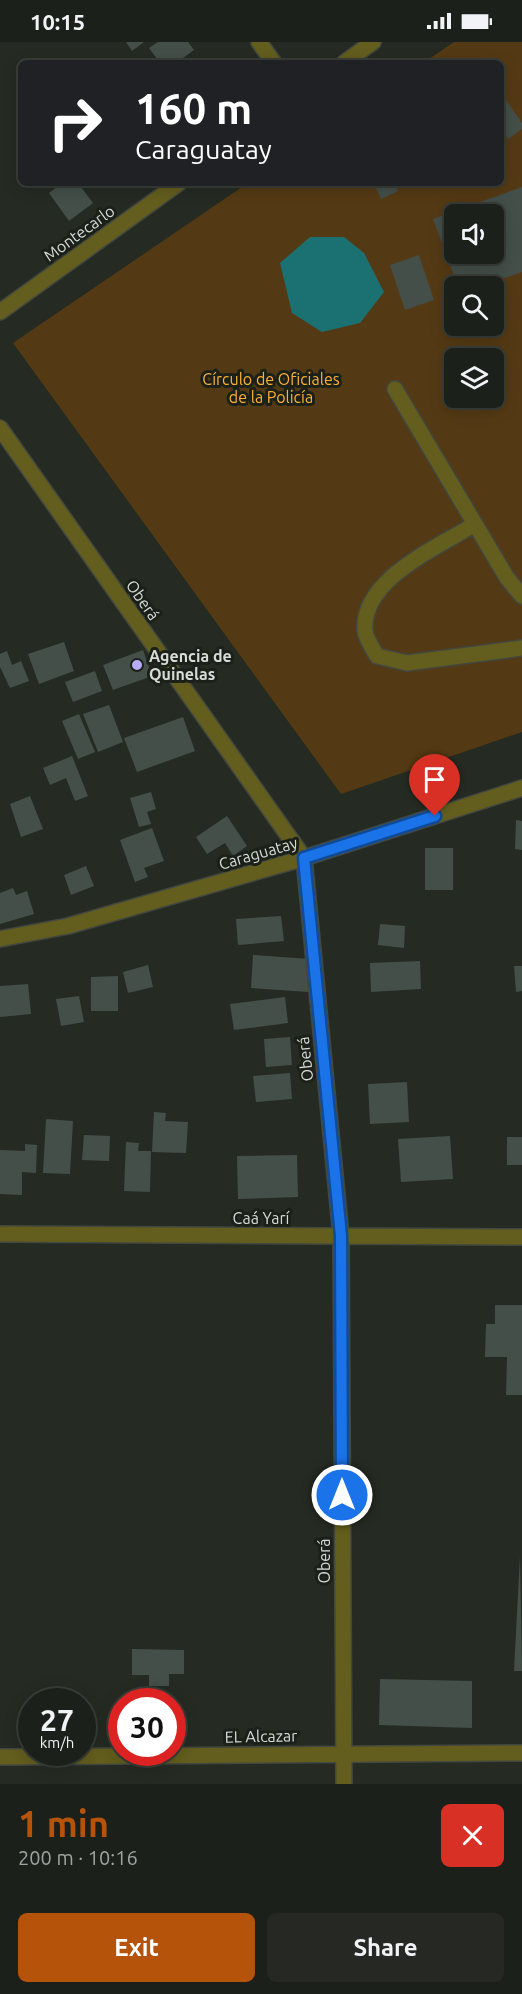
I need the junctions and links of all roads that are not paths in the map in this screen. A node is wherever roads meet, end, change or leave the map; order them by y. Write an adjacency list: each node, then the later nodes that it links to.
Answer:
1 (259, 42): 3 (street)
2 (373, 42): 4 (street)
3 (272, 60)
4 (348, 60)
5 (175, 186): 6 (street, Montecarlo)
6 (0, 312)
7 (395, 389): 9 (street)
8 (0, 428): 13 (street, Oberá)
9 (475, 524): 10 (street); 11 (street)
10 (522, 596)
11 (522, 648)
12 (522, 788): 13 (street, Caraguatay)
13 (304, 858): 14 (street, Caraguatay); 16 (street, Oberá)
14 (0, 939)
15 (0, 1234): 16 (street, Caá Yarí)
16 (341, 1236): 17 (street, Caá Yarí); 18 (street, Oberá)
17 (522, 1237)
18 (344, 1753): 19 (street, EL Alcazar); 20 (street, EL Alcazar); 21 (street, Oberá)
19 (522, 1753)
20 (0, 1756)
21 (344, 1784)

